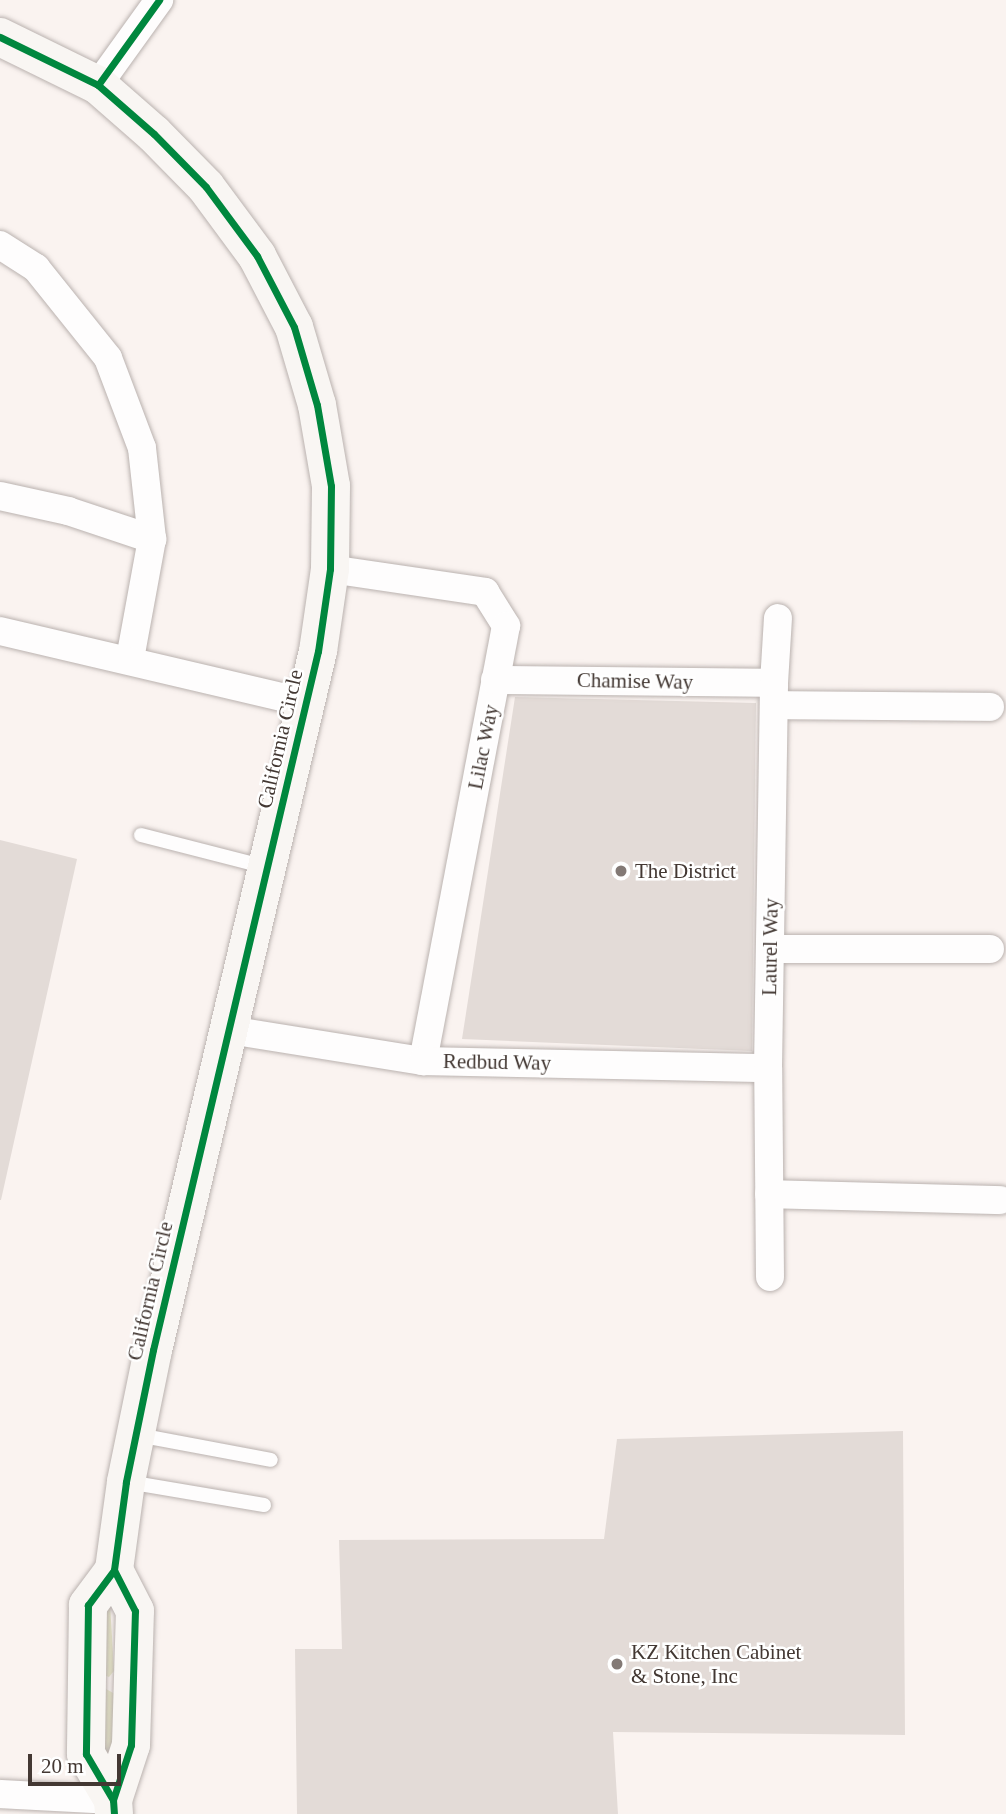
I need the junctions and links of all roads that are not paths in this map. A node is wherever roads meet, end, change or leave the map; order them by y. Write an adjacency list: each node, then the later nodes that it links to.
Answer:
1 (159, 0): 3 (street)
2 (0, 37): 3 (street, California Circle)
3 (98, 85): 7 (street, California Circle)
4 (0, 245): 6 (street)
5 (0, 496): 6 (street)
6 (152, 539): 10 (street)
7 (330, 569): 11 (street, Lilac Way); 13 (street, California Circle)
8 (778, 618): 12 (street, Laurel Way)
9 (0, 631): 10 (street)
10 (130, 659): 13 (street)
11 (495, 680): 12 (street, Chamise Way); 20 (street, Lilac Way)
12 (774, 694): 14 (street, Chamise Way); 17 (street, Laurel Way)
13 (307, 703): 16 (street, California Circle)
14 (990, 707)
15 (141, 835): 16 (lane)
16 (267, 868): 19 (street, California Circle)
17 (770, 949): 18 (street); 21 (street, Laurel Way)
18 (990, 949)
19 (229, 1030): 20 (street, Redbud Way); 25 (street, California Circle)
20 (423, 1061): 21 (street, Redbud Way)
21 (768, 1069): 22 (street, Laurel Way)
22 (769, 1194): 23 (street); 24 (street, Laurel Way)
23 (999, 1200)
24 (770, 1277)
25 (135, 1434): 26 (lane); 27 (street, California Circle)
26 (271, 1460)
27 (126, 1482): 28 (lane); 30 (street, California Circle)
28 (264, 1504)
29 (0, 1794): 30 (street)
30 (113, 1807)

